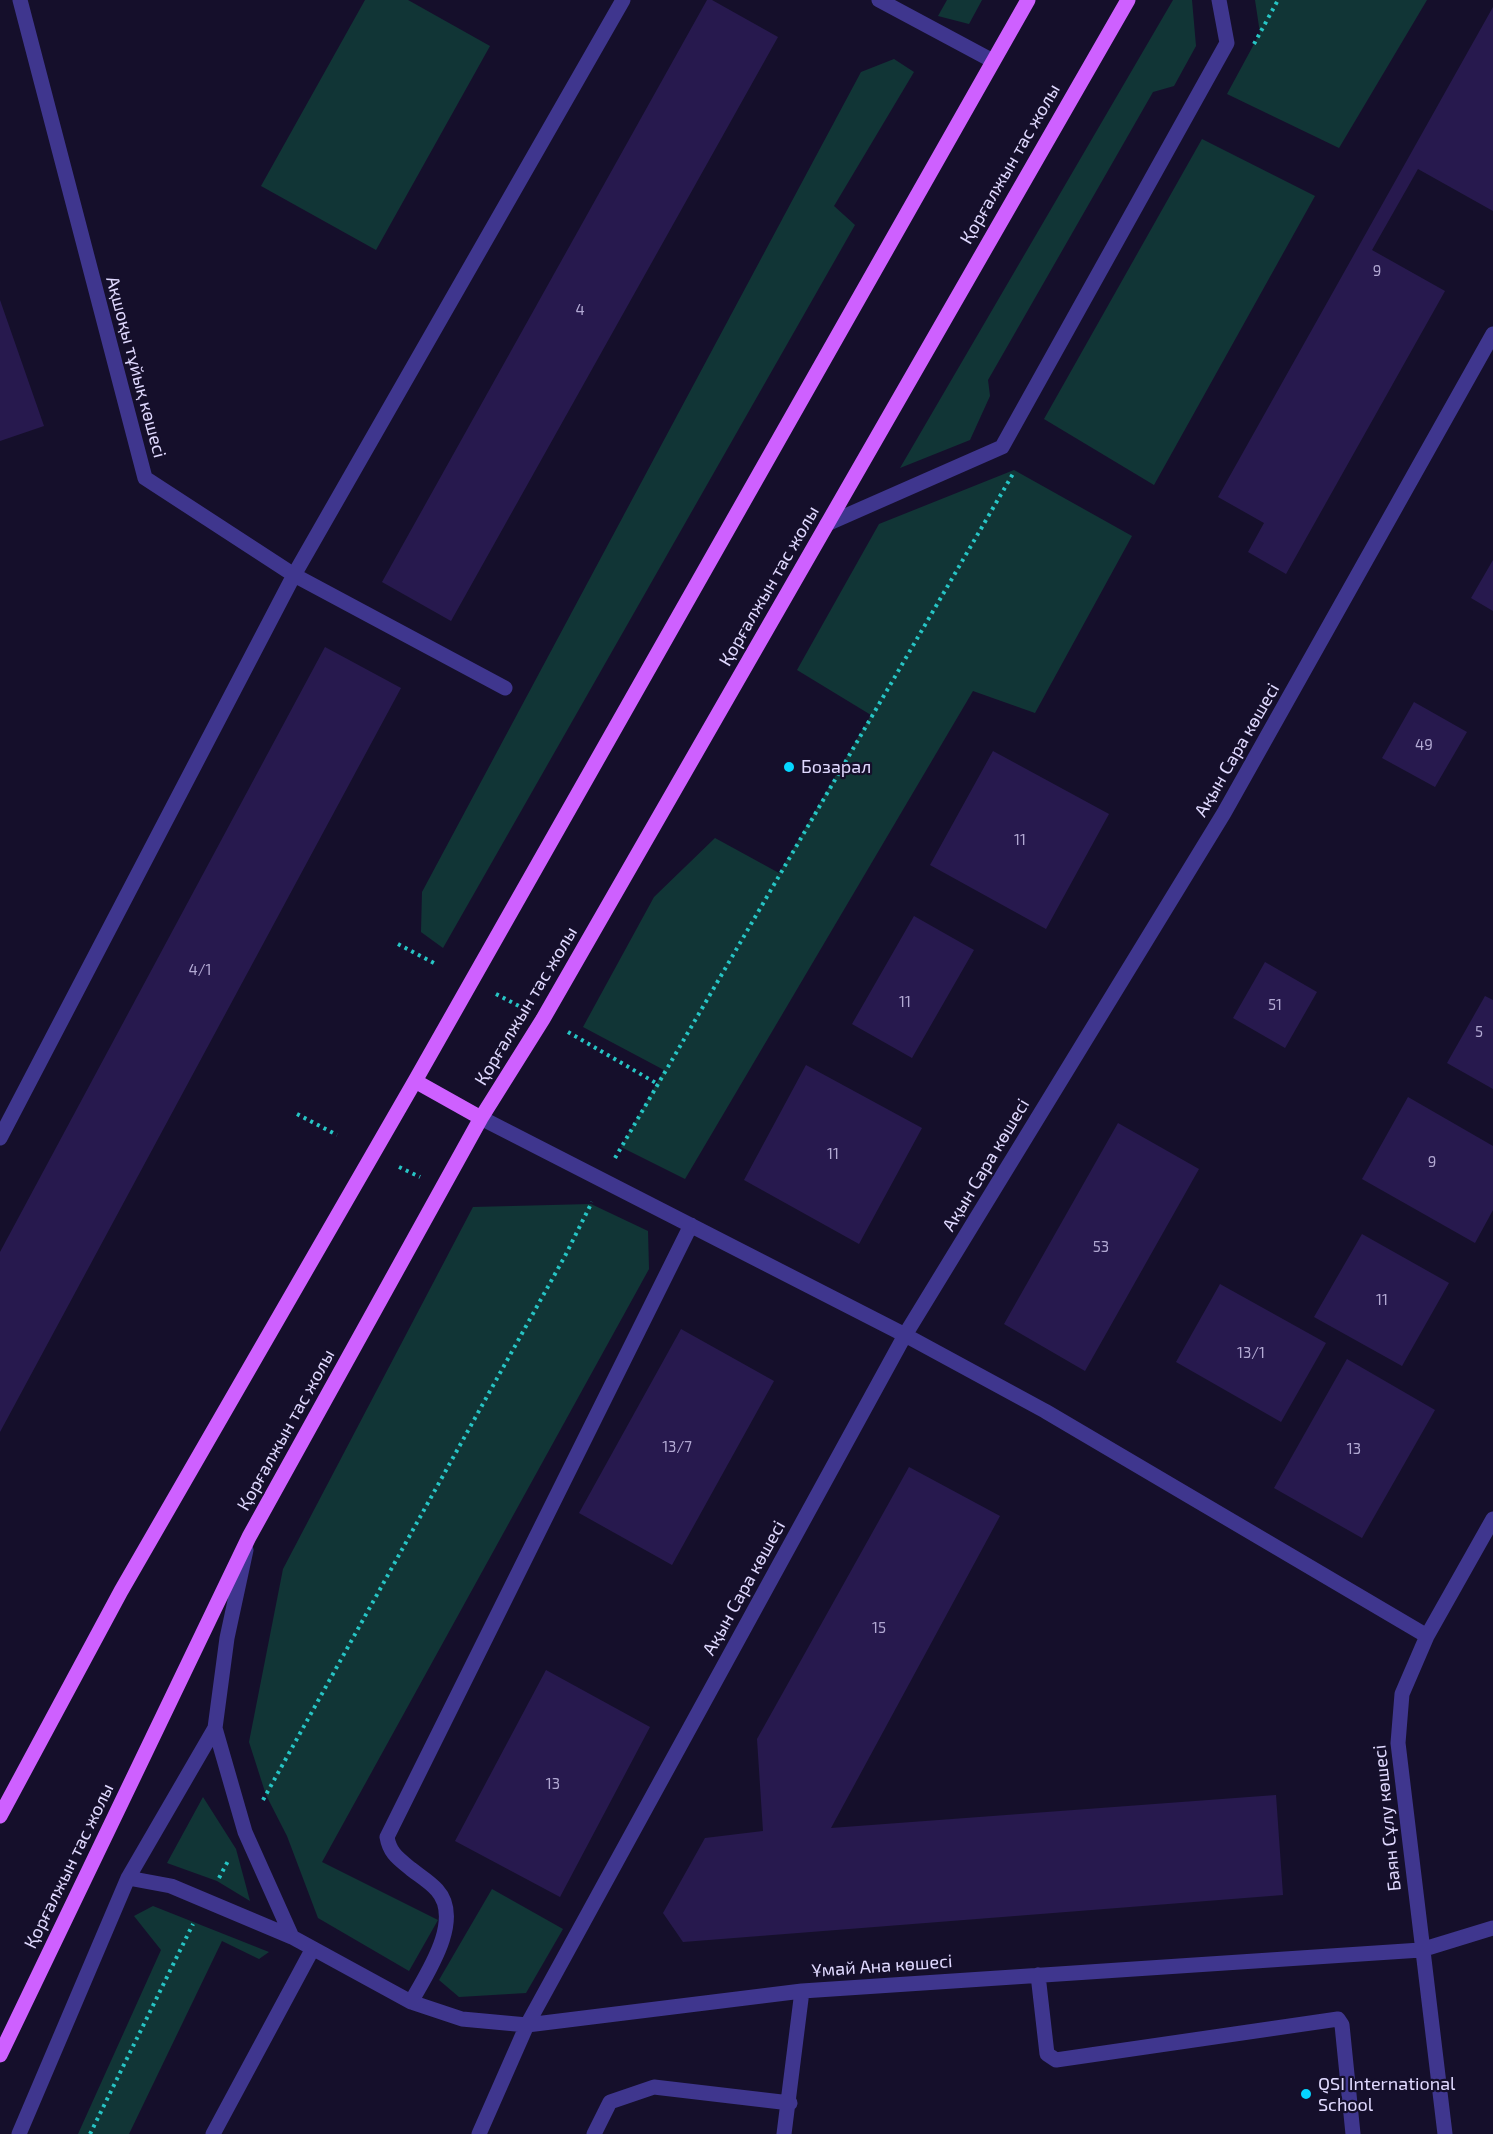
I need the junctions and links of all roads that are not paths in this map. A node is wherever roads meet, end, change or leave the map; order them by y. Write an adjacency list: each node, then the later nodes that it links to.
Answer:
1 (20, 0): 10 (street, Ақшоқы тұйық көшесі)
2 (623, 0): 10 (street)
3 (879, 0): 7 (street)
4 (1028, 0): 7 (main road)
5 (1128, 0): 9 (main road, Қорғалжын тас жолы)
6 (1219, 0): 9 (street)
7 (993, 61): 12 (main road)
8 (1493, 334): 16 (street, Ақын Сара көшесі)
9 (827, 524): 13 (main road, Қорғалжын тас жолы)
10 (294, 575): 11 (street, Ақшоқы тұйық көшесі); 14 (street)
11 (506, 688)
12 (415, 1081): 13 (main road); 21 (main road)
13 (481, 1118): 15 (street); 18 (main road, Қорғалжын тас жолы)
14 (0, 1138)
15 (691, 1225): 16 (street); 29 (street)
16 (905, 1335): 19 (street); 30 (street, Ақын Сара көшесі)
17 (1493, 1519): 19 (street, Баян Сұлу көшесі)
18 (249, 1537): 20 (street); 31 (main road, Қорғалжын тас жолы)
19 (1427, 1636): 26 (street, Баян Сұлу көшесі)
20 (215, 1728): 22 (street); 24 (street)
21 (0, 1816)
22 (129, 1878): 24 (street, Ұмай Ана көшесі); 33 (street)
23 (1493, 1928): 26 (street, Ұмай Ана көшесі)
24 (292, 1936): 25 (street, Ұмай Ана көшесі)
25 (312, 1950): 29 (street, Ұмай Ана көшесі); 34 (street)
26 (1421, 1950): 27 (street, Ұмай Ана көшесі); 39 (street, Баян Сұлу көшесі)
27 (1038, 1975): 28 (street, Ұмай Ана көшесі); 38 (street)
28 (802, 1991): 30 (street, Ұмай Ана көшесі); 32 (street)
29 (411, 2002): 30 (street, Ұмай Ана көшесі)
30 (527, 2025): 35 (street, Ақын Сара көшесі)
31 (0, 2055)
32 (790, 2103): 36 (street); 37 (street)
33 (19, 2134)
34 (213, 2134)
35 (479, 2134)
36 (594, 2134)
37 (784, 2134)
38 (1353, 2134)
39 (1445, 2134)

